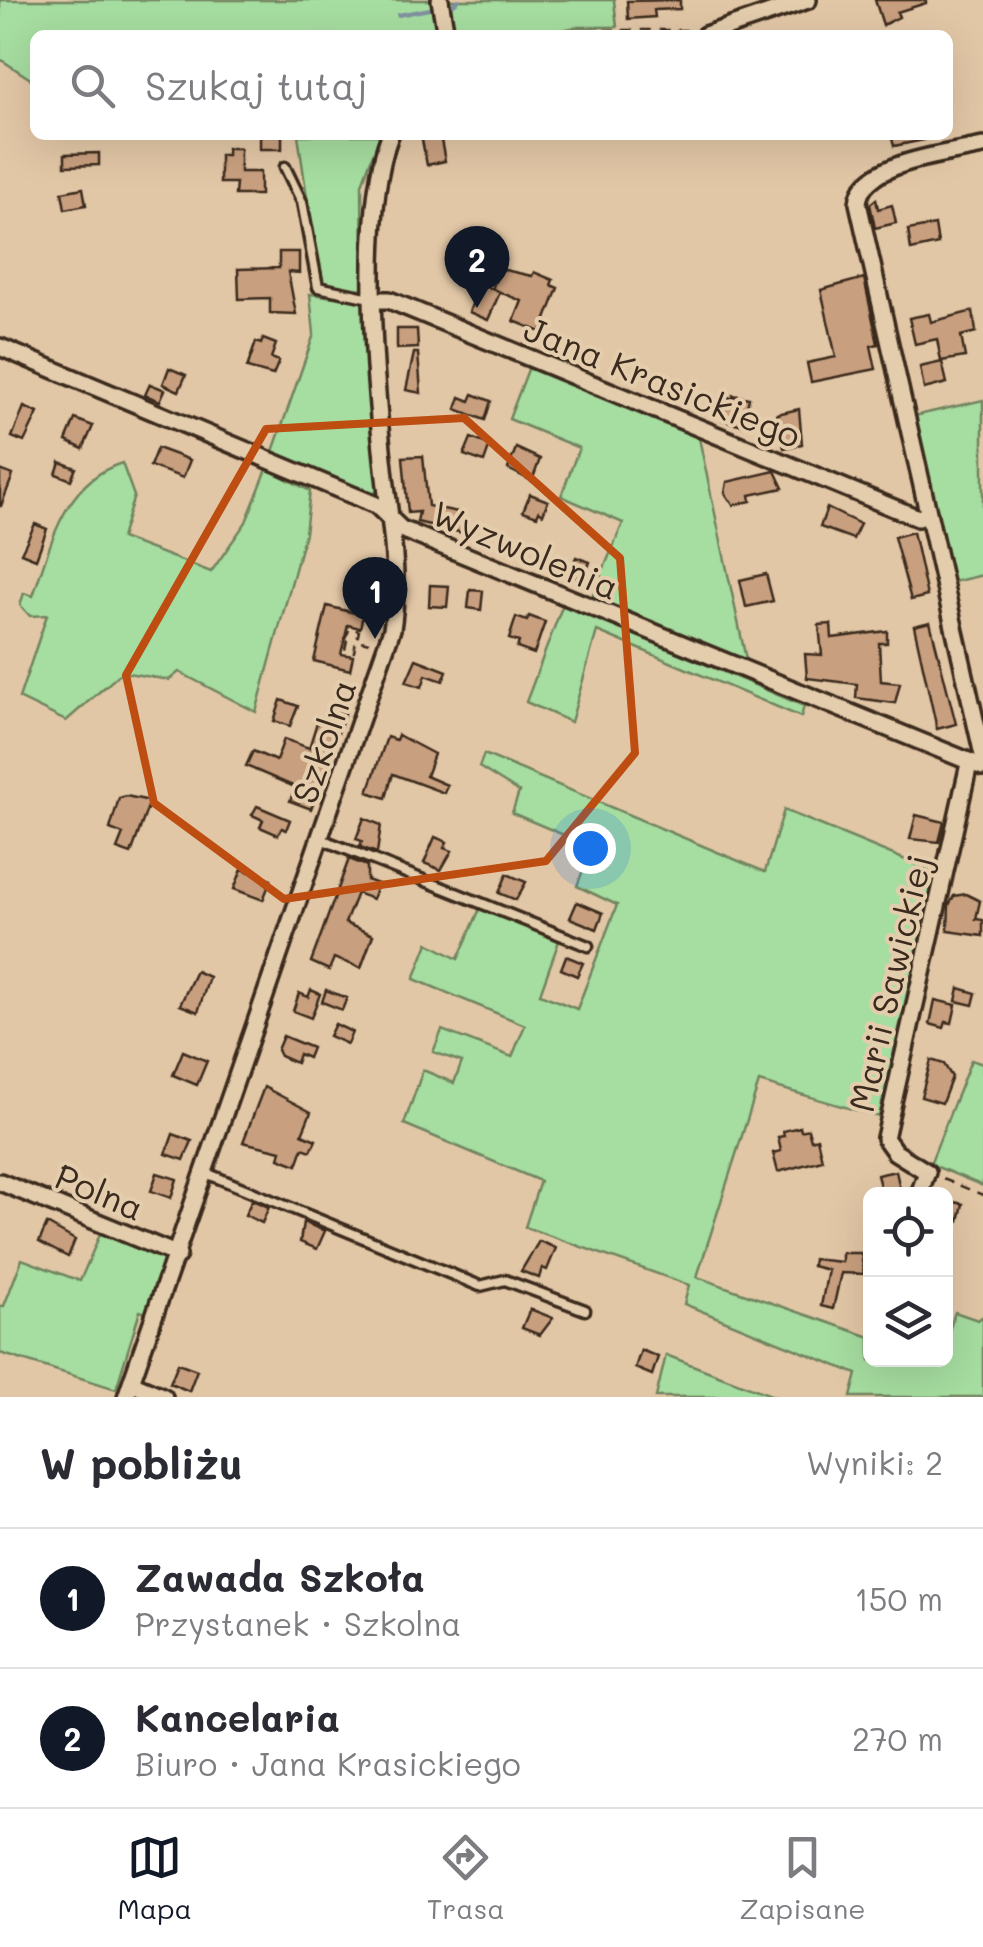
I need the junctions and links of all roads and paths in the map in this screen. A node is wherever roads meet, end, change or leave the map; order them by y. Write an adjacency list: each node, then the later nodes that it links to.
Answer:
1 (440, 0): 3 (street)
2 (808, 0): 4 (street)
3 (445, 30)
4 (709, 30)
5 (389, 140): 8 (street, Szkolna)
6 (983, 146): 10 (street)
7 (285, 167): 8 (lane)
8 (375, 300): 10 (street, Jana Krasickiego); 11 (street, Szkolna)
9 (0, 347): 11 (street, Wyzwolenia)
10 (928, 515): 16 (street)
11 (390, 518): 16 (street, Wyzwolenia); 17 (street, Szkolna)
12 (375, 639): 15 (path)
13 (357, 640): 13 (path); 14 (path)
14 (369, 643)
15 (373, 651)
16 (978, 762): 19 (street, Marii Sawickiej)
17 (321, 839): 18 (lane); 20 (street, Szkolna)
18 (588, 946)
19 (927, 1172): 22 (street); 23 (path)
20 (206, 1173): 24 (street, Szkolna); 25 (lane)
21 (0, 1182): 24 (street, Polna)
22 (922, 1187)
23 (983, 1195)
24 (178, 1256): 26 (street, Szkolna)
25 (585, 1310)
26 (128, 1390): 27 (street, Szkolna)
27 (164, 1397)

